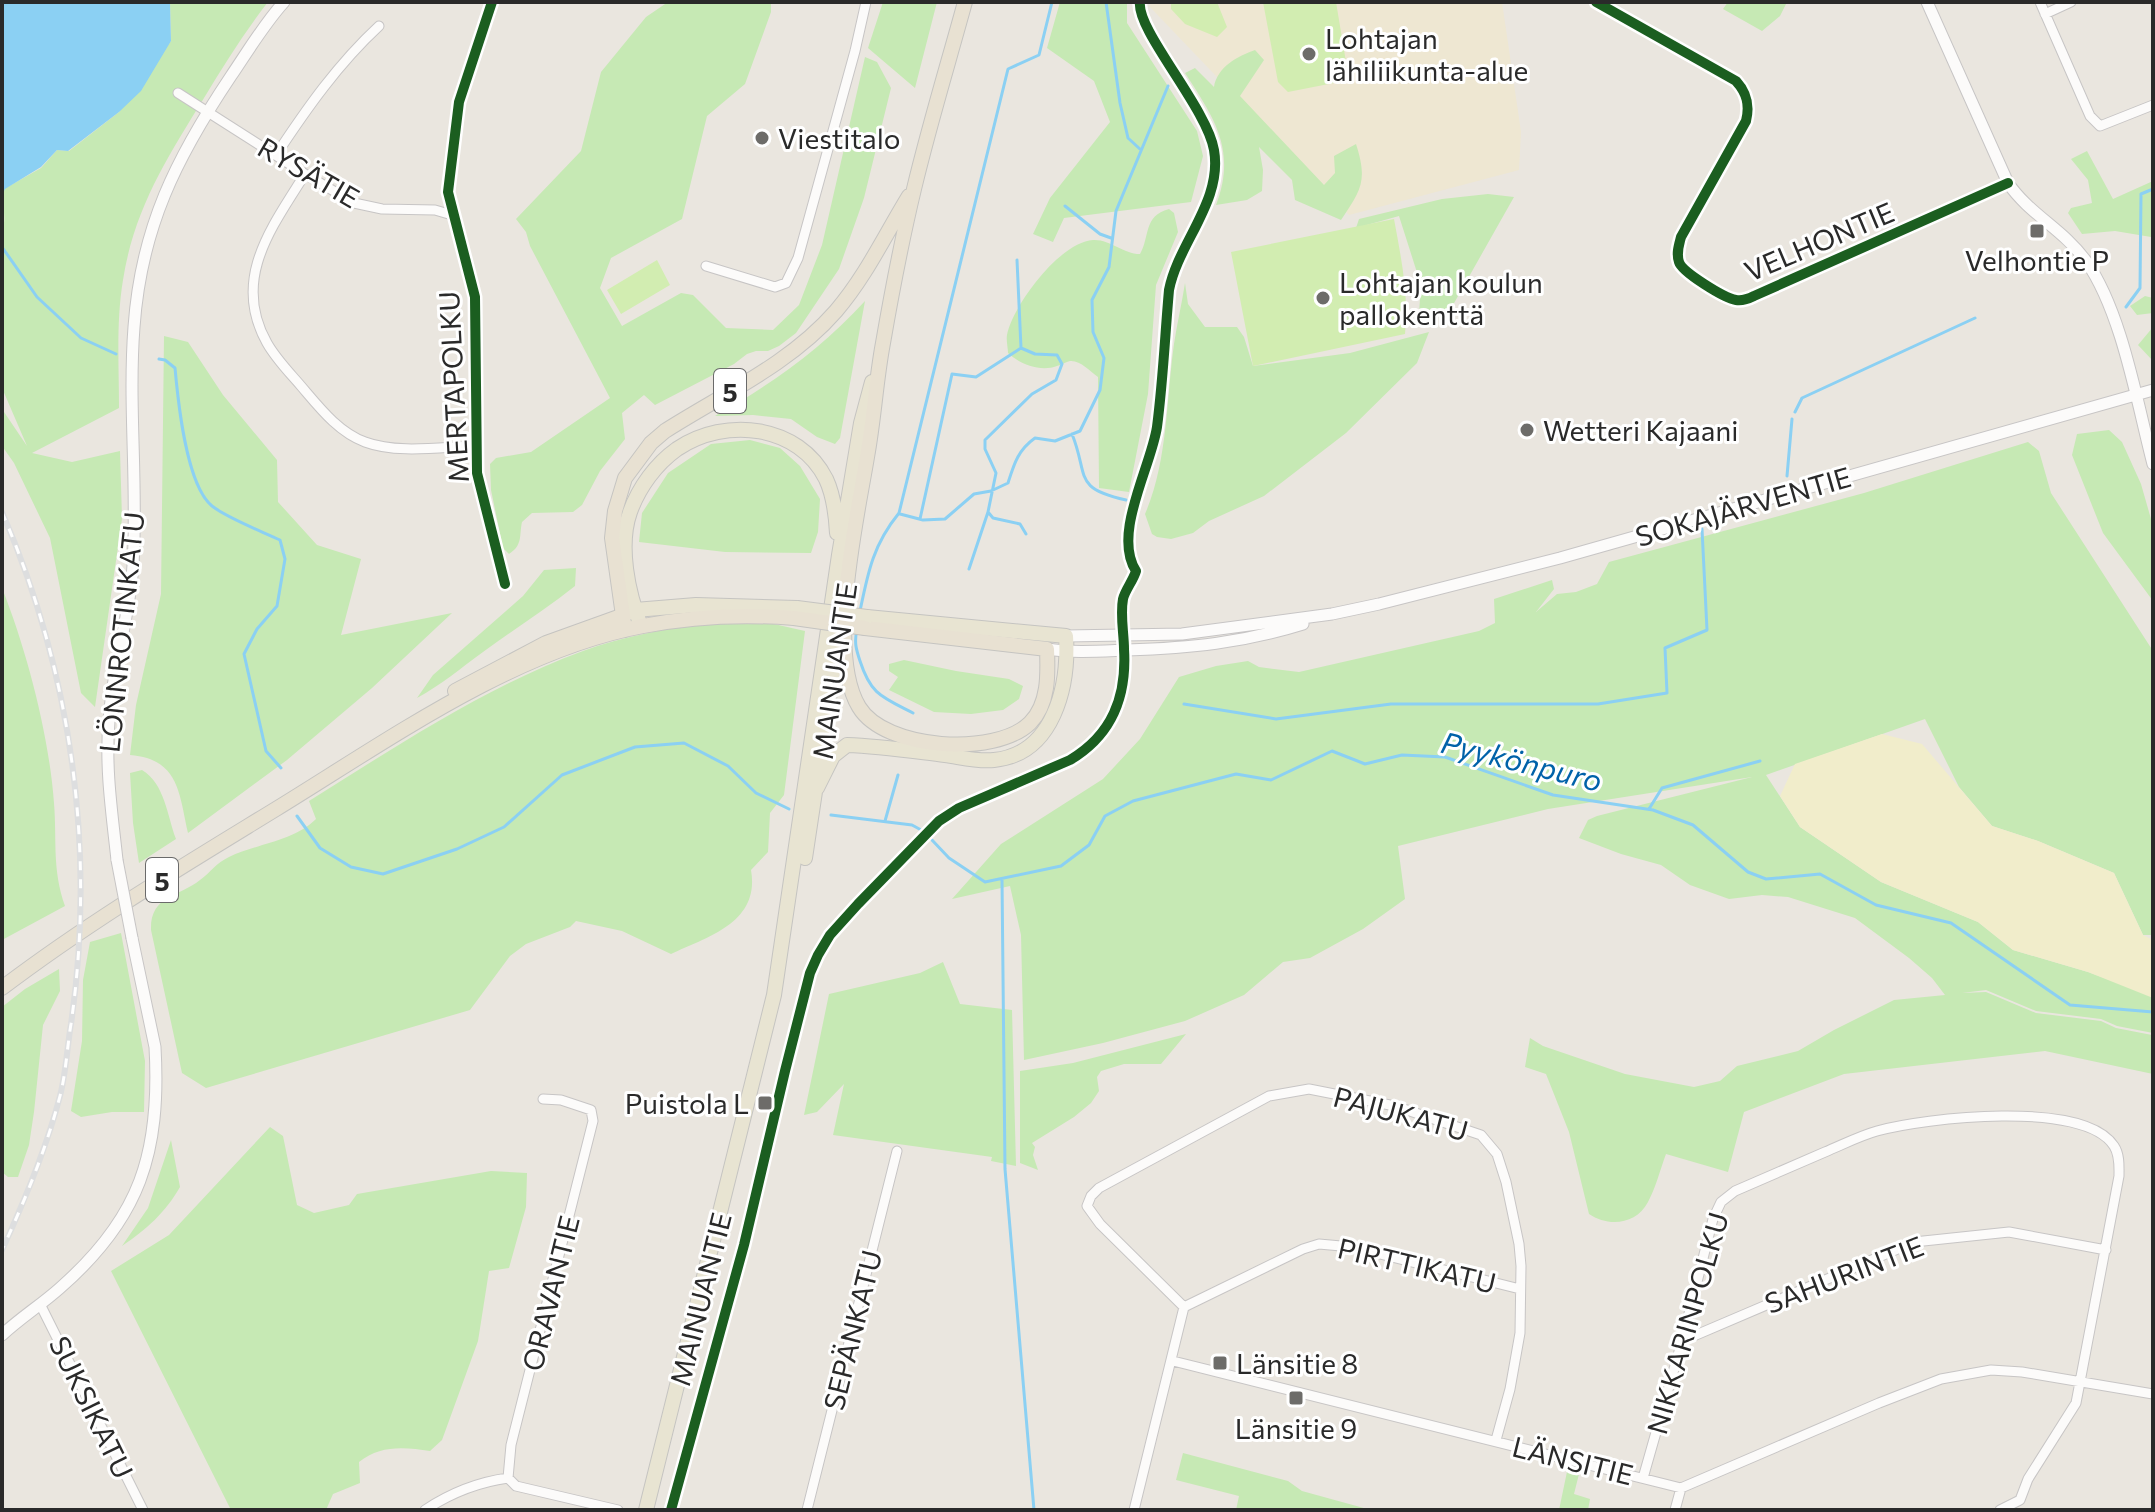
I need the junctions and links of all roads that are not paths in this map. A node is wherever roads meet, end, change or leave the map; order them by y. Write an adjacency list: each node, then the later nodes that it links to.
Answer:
1 (284, 2): 12 (street, LÖNNROTINKATU)
2 (866, 2): 18 (street)
3 (965, 2): 16 (highway, MAINUANTIE / 5)
4 (1596, 2): 15 (street, VELHONTIE)
5 (1927, 2): 15 (street)
6 (2040, 2): 8 (street)
7 (2071, 2): 8 (street)
8 (2045, 14): 11 (street)
9 (379, 26): 13 (street)
10 (178, 93): 12 (street, RYSÄTIE)
11 (2153, 105)
12 (209, 111): 13 (street, RYSÄTIE); 39 (street, LÖNNROTINKATU, bridge)
13 (276, 155): 14 (street, RYSÄTIE)
14 (305, 174): 17 (street, RYSÄTIE); 22 (street)
15 (2008, 183): 21 (street)
16 (914, 189): 19 (highway, MAINUANTIE / 5); 28 (highway, 5)
17 (452, 215)
18 (706, 266)
19 (882, 345): 24 (main road, MAINUANTIE); 25 (highway, MAINUANTIE / 5)
20 (2153, 390): 21 (street, SOKAJÄRVENTIE)
21 (2135, 395): 23 (street); 27 (street, SOKAJÄRVENTIE)
22 (475, 446)
23 (2153, 464)
24 (839, 555): 28 (main road); 34 (main road, MAINUANTIE)
25 (845, 597): 30 (highway, 5); 32 (main road, MAINUANTIE)
26 (796, 613): 28 (main road, 5); 28 (highway, 5); 30 (highway, SOKAJÄRVENTIE / 5, bridge)
27 (1332, 614): 29 (street, SOKAJÄRVENTIE); 31 (street, SOKAJÄRVENTIE)
28 (627, 619): 33 (highway, 5)
29 (1066, 636): 30 (main road, SOKAJÄRVENTIE / 5); 31 (main road)
30 (1048, 642): 31 (street, SOKAJÄRVENTIE)
31 (1067, 652): 32 (main road)
32 (817, 788): 34 (main road, MAINUANTIE)
33 (2, 988)
34 (774, 995): 54 (main road, MAINUANTIE)
35 (543, 1099): 47 (street, ORAVANTIE)
36 (897, 1151): 55 (street, SEPÄNKATU)
37 (2106, 1250): 42 (street, SAHURINTIE); 42 (street, NIKKARINPOLKU); 44 (street)
38 (1520, 1289): 40 (street, PIRTTIKATU); 40 (street, PAJUKATU); 46 (street, PAJUKATU)
39 (40, 1304): 41 (street, LÖNNROTINKATU); 51 (street, SUKSIKATU)
40 (1184, 1307): 43 (street)
41 (2, 1335)
42 (1682, 1341): 48 (street, NIKKARINPOLKU)
43 (1173, 1361): 46 (street, LÄNSITIE); 56 (street)
44 (2082, 1381): 45 (street); 49 (street); 50 (street)
45 (2153, 1394)
46 (1496, 1440): 48 (street, LÄNSITIE)
47 (508, 1478): 52 (street); 53 (street)
48 (1643, 1478): 49 (street, LÄNSITIE)
49 (1681, 1488): 57 (street)
50 (2021, 1505): 58 (street)
51 (143, 1510)
52 (425, 1510)
53 (618, 1510)
54 (646, 1510)
55 (807, 1510)
56 (1134, 1510)
57 (1675, 1510)
58 (2000, 1510)

